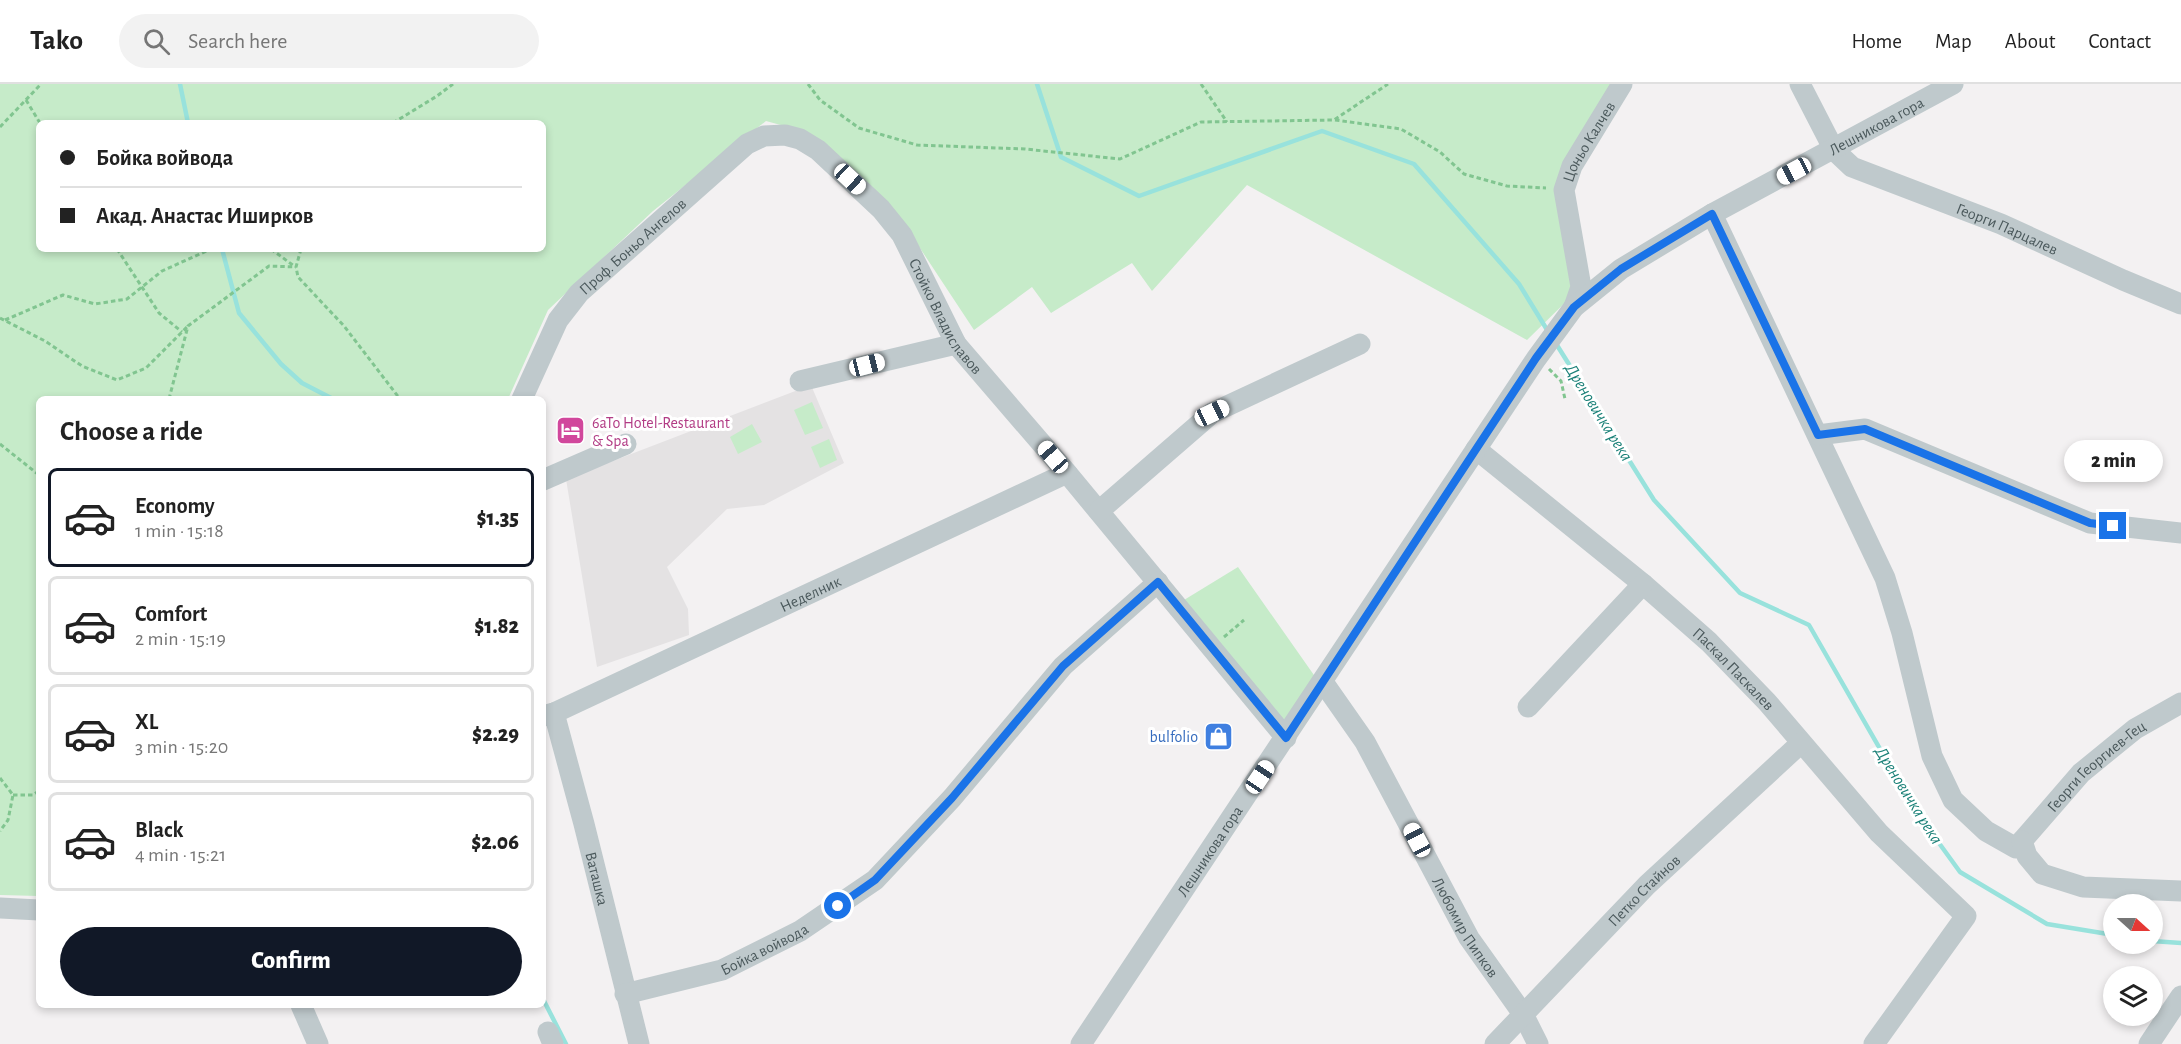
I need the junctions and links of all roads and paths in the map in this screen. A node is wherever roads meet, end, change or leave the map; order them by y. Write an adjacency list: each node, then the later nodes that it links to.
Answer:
1 (41, 84): 9 (path)
2 (453, 84): 11 (path)
3 (808, 84): 13 (path)
4 (1201, 84): 13 (path)
5 (1388, 84): 12 (path)
6 (1800, 84): 16 (street)
7 (1953, 84): 16 (street, Лешникова гора)
8 (1619, 85): 17 (street, Цоньо Калчев)
9 (26, 100): 10 (path); 14 (path)
10 (38, 120)
11 (398, 120)
12 (1334, 120): 13 (path); 17 (path)
13 (1227, 122)
14 (0, 127)
15 (785, 135): 31 (street, Стойко Владиславов); 37 (street, Проф. Боньо Ангелов)
16 (1834, 150): 18 (street, Лешникова гора); 25 (street, Георги Парцалев)
17 (1564, 190): 26 (street, Цоньо Калчев)
18 (1712, 214): 26 (street, Лешникова гора); 39 (street)
19 (119, 252): 24 (path)
20 (204, 252): 24 (path)
21 (275, 252): 23 (path)
22 (301, 252): 23 (path)
23 (296, 267): 29 (path); 36 (path)
24 (141, 288): 28 (path); 30 (path)
25 (2181, 304)
26 (1574, 307): 33 (street, Лешникова гора)
27 (0, 318): 28 (path)
28 (5, 320): 30 (path)
29 (188, 326): 30 (path); 35 (path)
30 (182, 332)
31 (956, 344): 34 (street); 44 (street, Стойко Владиславов)
32 (1360, 345): 46 (street)
33 (1539, 353): 38 (path); 42 (street, Лешникова гора)
34 (800, 381)
35 (170, 396)
36 (398, 396)
37 (523, 396)
38 (1565, 399)
39 (1818, 435): 47 (street); 62 (street)
40 (0, 444): 43 (path)
41 (626, 444): 45 (street)
42 (1476, 449): 49 (street, Паскал Паскалев); 52 (street, Лешникова гора)
43 (36, 473)
44 (1067, 473): 46 (street, Стойко Владиславов); 55 (street, Неделник)
45 (546, 479)
46 (1099, 511): 48 (street, Стойко Владиславов)
47 (2181, 533)
48 (1158, 582): 51 (street, Стойко Владиславов); 66 (street, Бойка войвода)
49 (1643, 584): 54 (street); 57 (street, Паскал Паскалев)
50 (1244, 620): 51 (path)
51 (1211, 647): 56 (street, Стойко Владиславов)
52 (1323, 682): 56 (street, Лешникова гора); 69 (street, Любомир Пипков)
53 (2181, 703): 62 (street, Георги Георгиев-Гец)
54 (1528, 707)
55 (547, 711): 66 (street, Ваташка)
56 (1286, 738): 72 (street, Лешникова гора)
57 (1801, 744): 69 (street, Петко Стайнов); 75 (street, Паскал Паскалев)
58 (0, 778): 60 (path)
59 (36, 792): 60 (path)
60 (13, 795): 61 (path)
61 (0, 831)
62 (2022, 841): 63 (street)
63 (2181, 891)
64 (0, 908): 65 (street)
65 (36, 910)
66 (625, 994): 71 (street, Ваташка)
67 (2181, 996): 76 (street)
68 (302, 1008): 70 (street)
69 (1523, 1014): 73 (street, Петко Стайнов); 74 (street, Любомир Пипков)
70 (318, 1044)
71 (639, 1044)
72 (1081, 1044)
73 (1495, 1044)
74 (1538, 1044)
75 (1874, 1044)
76 (2149, 1044)

